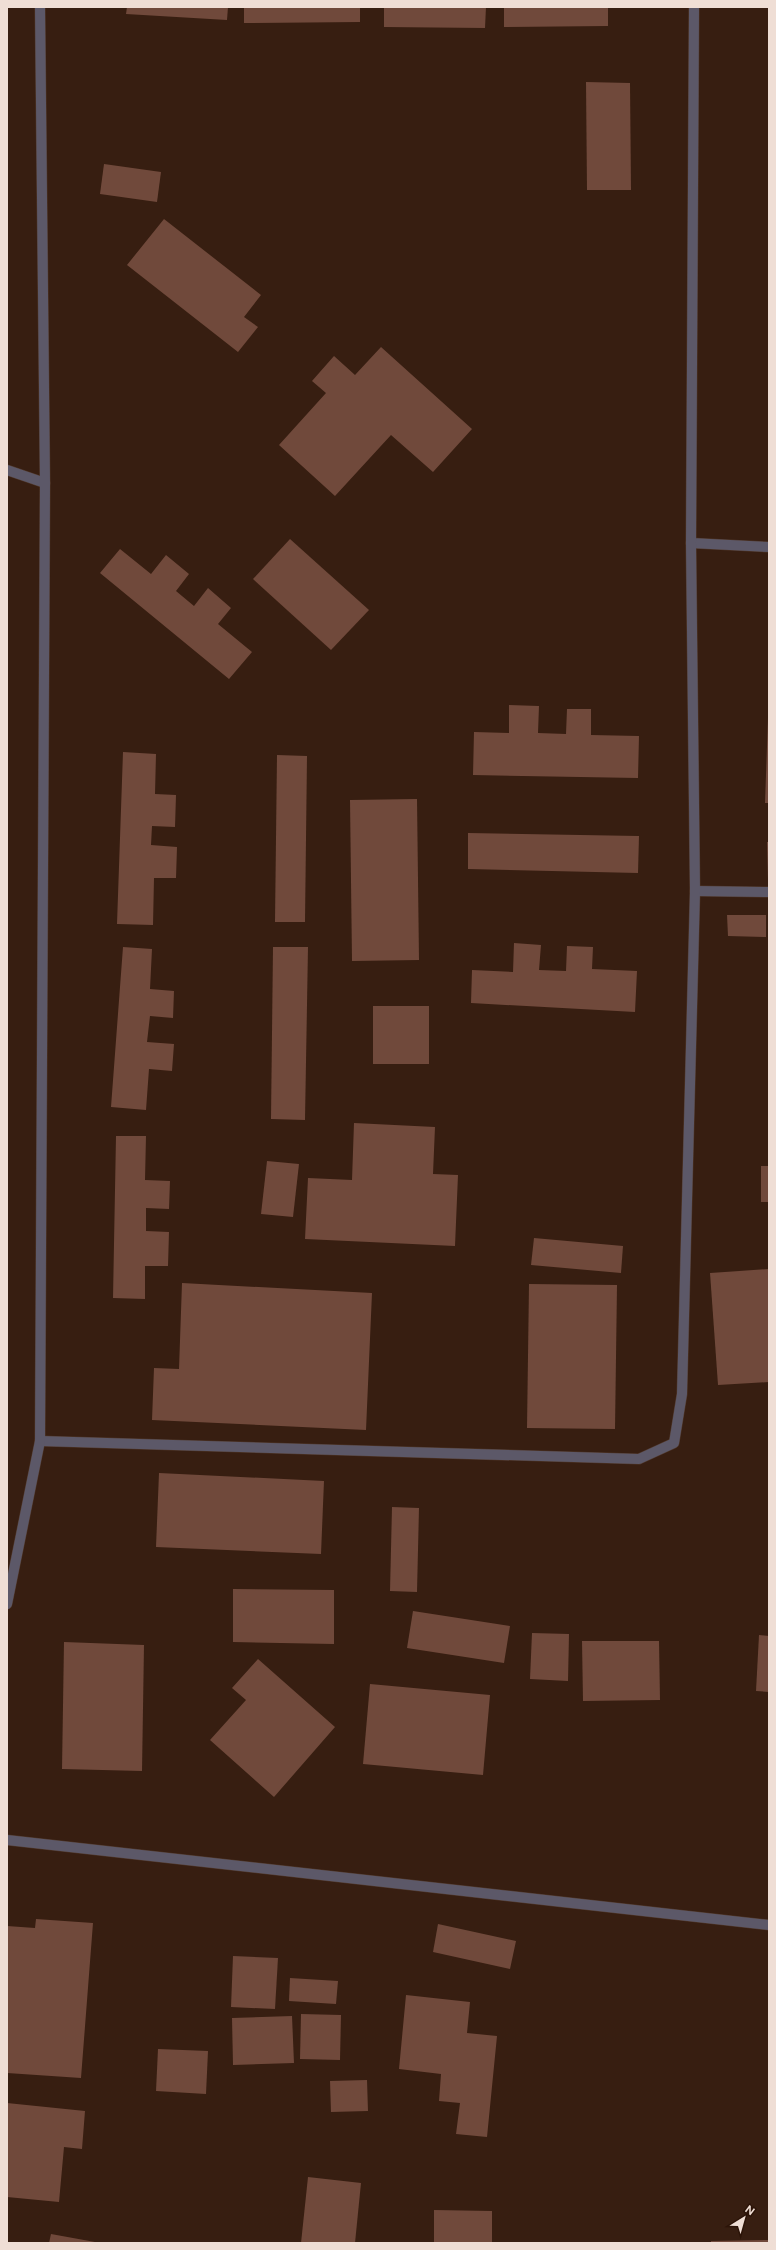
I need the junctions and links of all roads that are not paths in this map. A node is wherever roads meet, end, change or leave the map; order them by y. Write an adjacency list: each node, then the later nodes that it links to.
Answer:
1 (40, 7): 4 (street)
2 (694, 7): 5 (street)
3 (7, 470): 4 (street)
4 (45, 483): 9 (street)
5 (691, 543): 6 (street); 7 (street)
6 (769, 547)
7 (695, 891): 8 (street); 9 (street)
8 (769, 892)
9 (40, 1441): 10 (street)
10 (7, 1604)
11 (7, 1840): 12 (street)
12 (769, 1925)

